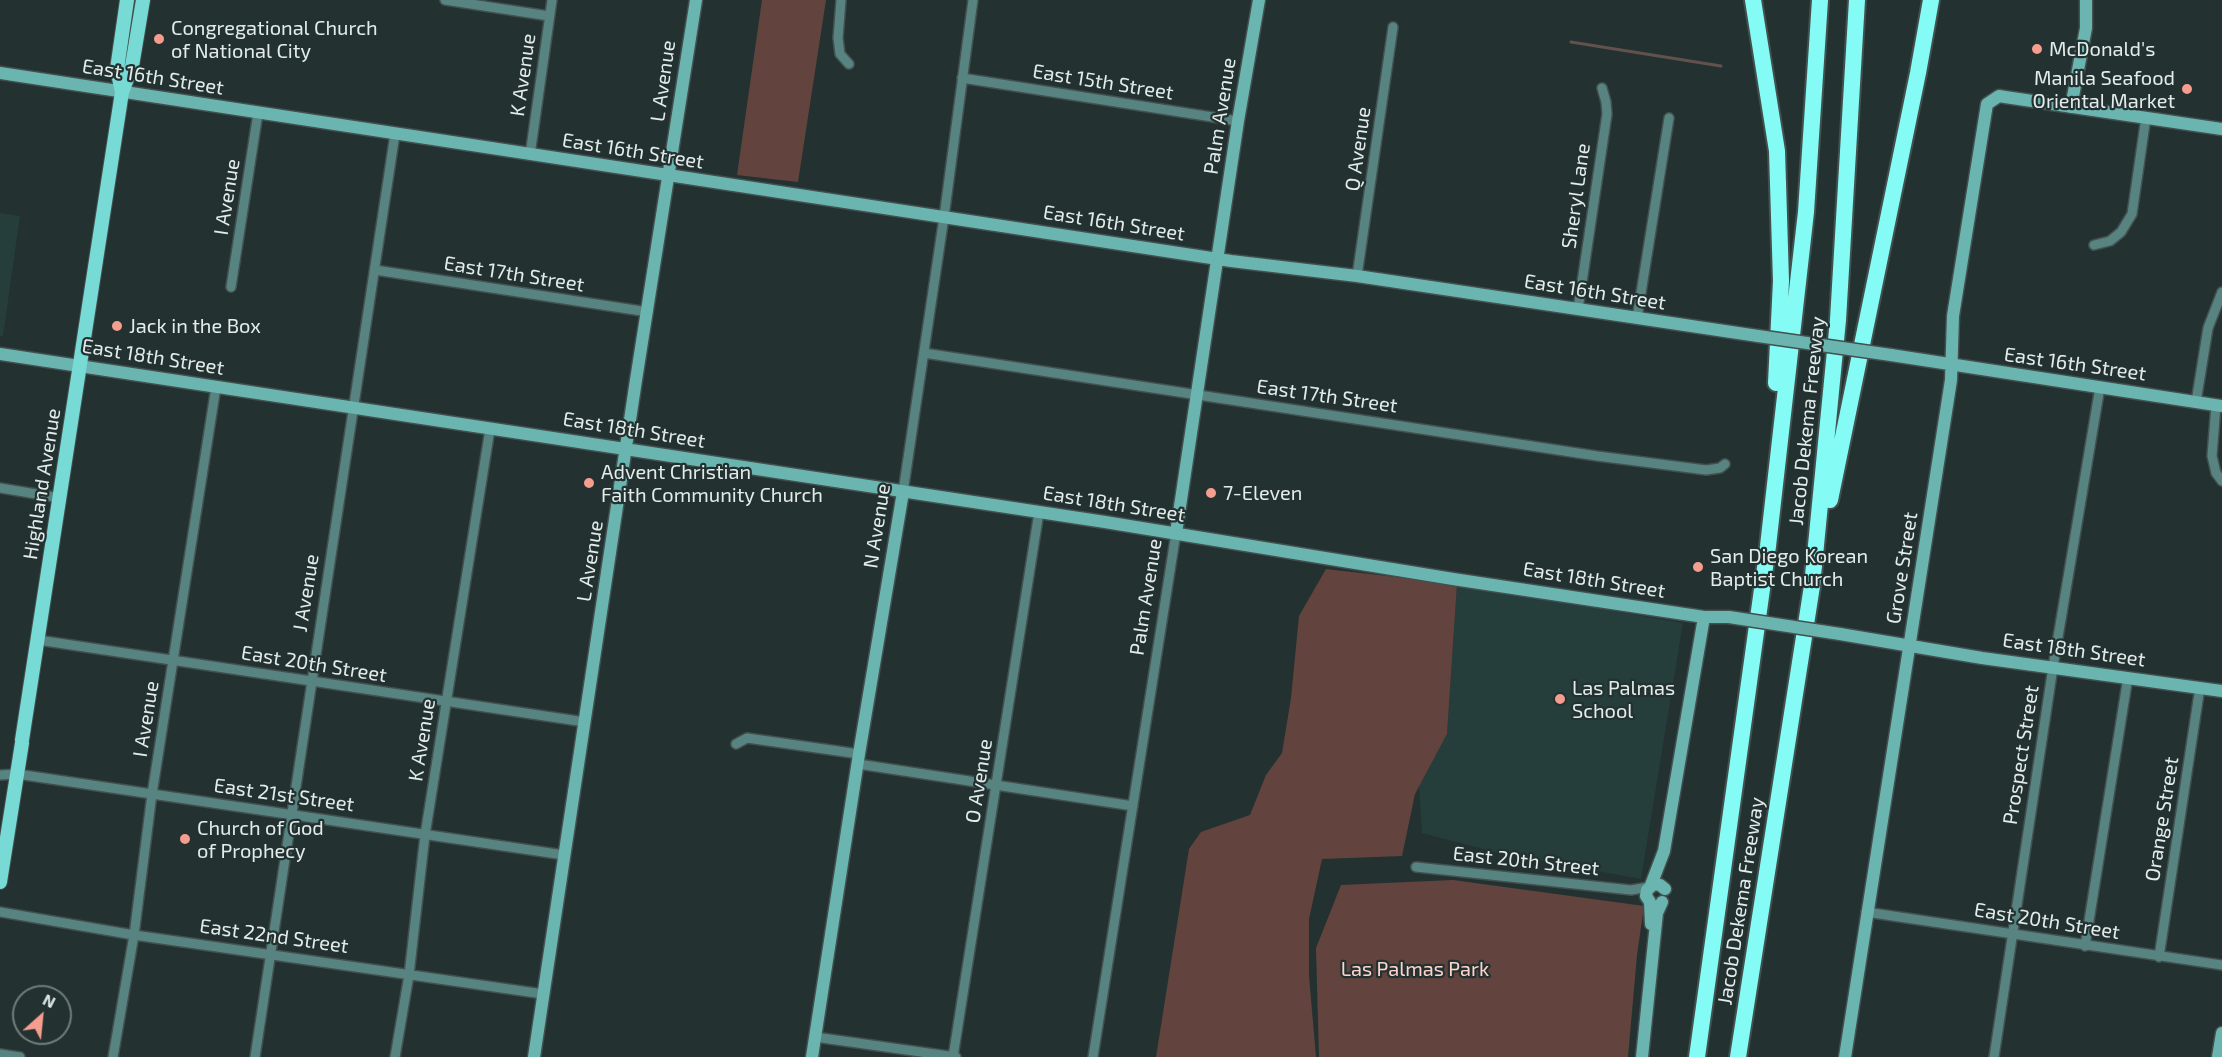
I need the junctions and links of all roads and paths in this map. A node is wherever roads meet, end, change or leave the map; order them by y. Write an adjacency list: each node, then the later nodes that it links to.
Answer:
1 (127, 0): 22 (main road, Highland Avenue)
2 (142, 0): 22 (main road, Highland Avenue)
3 (445, 0): 15 (street)
4 (552, 0): 15 (street, K Avenue)
5 (691, 0): 17 (street, L Avenue)
6 (696, 0): 17 (street)
7 (841, 0): 18 (street)
8 (973, 0): 20 (street, N Avenue)
9 (1259, 0): 27 (street, Palm Avenue)
10 (1753, 0): 61 (highway)
11 (1820, 0): 61 (highway, Jacob Dekema Freeway)
12 (1857, 0): 62 (highway, Jacob Dekema Freeway)
13 (1931, 0): 62 (highway)
14 (2086, 0): 23 (street)
15 (549, 16): 30 (street, K Avenue)
16 (1393, 27): 36 (street, Q Avenue)
17 (689, 38): 31 (street, L Avenue)
18 (849, 64)
19 (0, 73): 22 (street, East 16th Street)
20 (963, 78): 27 (street, East 15th Street); 32 (street, N Avenue)
21 (1602, 88): 39 (street, Sheryl Lane)
22 (122, 92): 24 (street, East 16th Street); 45 (main road, Highland Avenue)
23 (2071, 107): 25 (street); 44 (street, Grove Street)
24 (258, 113): 29 (street, East 16th Street); 37 (street, I Avenue)
25 (2145, 117): 28 (street); 33 (street)
26 (1668, 118): 41 (street)
27 (1238, 121): 34 (street, Palm Avenue)
28 (2222, 129)
29 (395, 134): 30 (street, East 16th Street); 35 (street, J Avenue)
30 (530, 155): 31 (street, East 16th Street)
31 (669, 176): 32 (street, East 16th Street); 40 (street, L Avenue)
32 (944, 217): 34 (street, East 16th Street); 42 (street, N Avenue)
33 (2094, 245)
34 (1219, 259): 36 (street, East 16th Street); 48 (street, Palm Avenue)
35 (375, 270): 40 (street, East 17th Street); 51 (street, J Avenue)
36 (1357, 276): 39 (street, East 16th Street)
37 (231, 286)
38 (2222, 292): 49 (street)
39 (1578, 309): 41 (street, East 16th Street)
40 (648, 312): 53 (street, L Avenue)
41 (1637, 318): 44 (street, East 16th Street, bridge)
42 (924, 353): 48 (street, East 17th Street); 57 (street, N Avenue)
43 (0, 354): 45 (street, East 18th Street)
44 (1953, 364): 47 (street, East 16th Street); 65 (street, Grove Street)
45 (79, 365): 46 (street, East 18th Street); 58 (main road, Highland Avenue)
46 (216, 387): 51 (street, East 18th Street); 66 (street, I Avenue)
47 (2100, 387): 49 (street, East 16th Street); 67 (street, Prospect Street)
48 (1198, 395): 54 (street, East 17th Street); 60 (street, Palm Avenue)
49 (2196, 402): 50 (street, East 16th Street)
50 (2219, 405): 55 (street)
51 (352, 406): 52 (street, East 18th Street); 69 (street, J Avenue)
52 (490, 429): 53 (street, East 18th Street); 72 (street, K Avenue)
53 (626, 449): 57 (street, East 18th Street); 73 (street, L Avenue)
54 (1725, 464)
55 (2222, 481)
56 (0, 488): 58 (street)
57 (903, 492): 59 (street, East 18th Street); 75 (street, N Avenue)
58 (60, 498): 64 (main road, Highland Avenue)
59 (1039, 512): 60 (street, East 18th Street); 78 (street, O Avenue)
60 (1176, 533): 63 (street, East 18th Street); 80 (street, Palm Avenue)
61 (1766, 561): 109 (highway, Jacob Dekema Freeway)
62 (1812, 586): 110 (highway, Jacob Dekema Freeway)
63 (1704, 616): 65 (street, East 18th Street, bridge); 86 (street)
64 (38, 640): 66 (street, East 20th Street); 76 (main road, Highland Avenue)
65 (1909, 646): 67 (street, East 18th Street); 88 (street, Grove Street)
66 (174, 660): 69 (street, East 20th Street); 79 (street, I Avenue)
67 (2053, 666): 68 (street, East 18th Street); 90 (street, Prospect Street)
68 (2128, 677): 70 (street, East 18th Street); 91 (street)
69 (310, 681): 72 (street, East 20th Street); 81 (street, J Avenue)
70 (2200, 687): 71 (street, East 18th Street); 93 (street, Orange Street)
71 (2222, 691)
72 (446, 702): 73 (street, East 20th Street); 82 (street, K Avenue)
73 (585, 722): 83 (street, L Avenue)
74 (736, 744): 75 (street)
75 (858, 759): 78 (street); 98 (street, N Avenue)
76 (17, 774): 77 (street, East 21st Street); 79 (street, East 21st Street); 85 (main road, Highland Avenue)
77 (0, 775)
78 (996, 785): 80 (street); 106 (street, O Avenue)
79 (152, 794): 81 (street, East 21st Street); 89 (street, I Avenue)
80 (1133, 806): 107 (street, Palm Avenue)
81 (290, 814): 82 (street, East 21st Street); 92 (street, J Avenue)
82 (425, 835): 83 (street, East 21st Street); 95 (street, K Avenue)
83 (564, 855): 96 (street, L Avenue)
84 (1416, 867): 86 (street, East 20th Street)
85 (0, 882)
86 (1654, 894): 108 (street)
87 (0, 912): 89 (street, East 22nd Street)
88 (1866, 912): 90 (street, East 20th Street); 111 (street, Grove Street)
89 (134, 935): 92 (street, East 22nd Street); 101 (street, I Avenue)
90 (2012, 935): 91 (street, East 20th Street); 112 (street, Prospect Street)
91 (2085, 946): 93 (street, East 20th Street)
92 (271, 954): 95 (street, East 22nd Street); 102 (street, J Avenue)
93 (2159, 957): 94 (street, East 20th Street)
94 (2222, 965)
95 (409, 975): 96 (street, East 22nd Street); 103 (street, K Avenue)
96 (543, 994): 104 (street, L Avenue)
97 (2222, 1033): 113 (street)
98 (815, 1037): 105 (street, N Avenue); 106 (street)
99 (0, 1054): 100 (street)
100 (20, 1057)
101 (113, 1057)
102 (255, 1057)
103 (395, 1057)
104 (534, 1057)
105 (812, 1057)
106 (955, 1057)
107 (1093, 1057)
108 (1642, 1057)
109 (1697, 1057)
110 (1738, 1057)
111 (1845, 1057)
112 (1994, 1057)
113 (2218, 1057)

